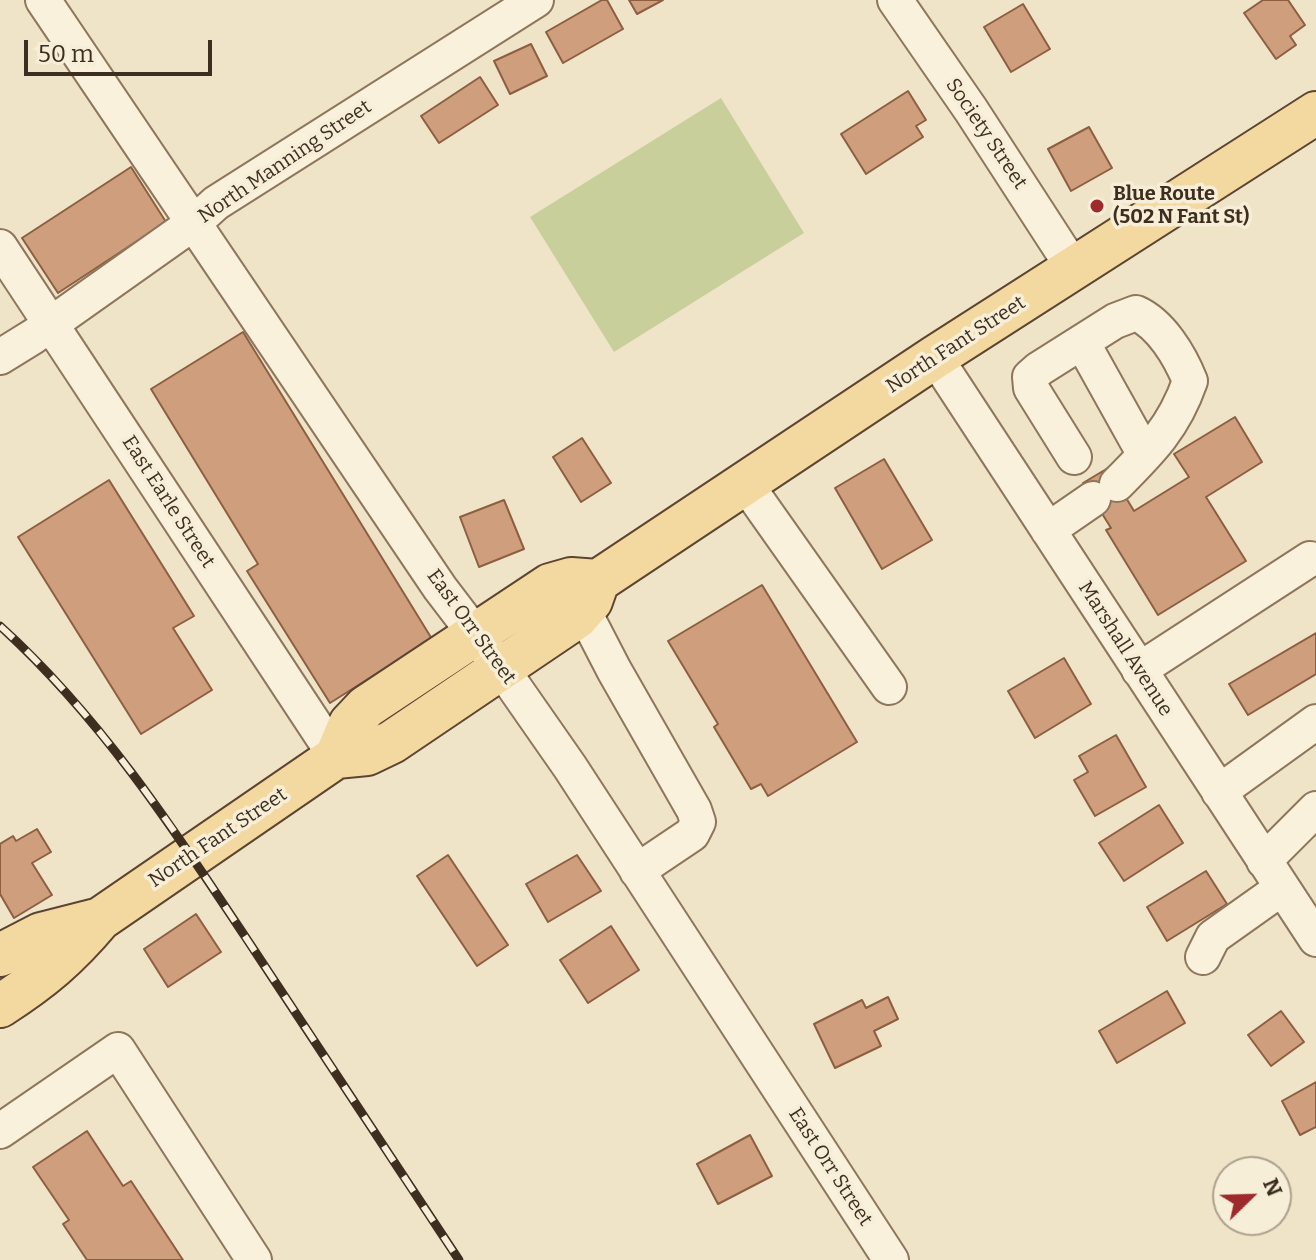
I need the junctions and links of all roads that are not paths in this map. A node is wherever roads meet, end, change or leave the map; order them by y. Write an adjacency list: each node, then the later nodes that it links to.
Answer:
1 (43, 0): 5 (street, East Orr Street)
2 (536, 0): 5 (street, North Manning Street)
3 (895, 0): 7 (street, Society Street)
4 (1316, 113): 7 (main road, North Fant Street)
5 (195, 222): 8 (street, North Manning Street); 18 (street, East Orr Street)
6 (0, 247): 8 (street, East Earle Street)
7 (1074, 269): 11 (main road, North Fant Street)
8 (51, 324): 10 (street, North Manning Street); 23 (street, East Earle Street)
9 (1082, 342): 12 (street); 12 (street); 13 (street)
10 (0, 357)
11 (935, 357): 14 (main road, North Fant Street); 15 (street, Marshall Avenue)
12 (1145, 455): 15 (street)
13 (1074, 457)
14 (745, 483): 17 (main road, North Fant Street); 21 (street)
15 (1048, 530): 20 (street, Marshall Avenue)
16 (1310, 559): 20 (street)
17 (590, 595): 18 (main road); 19 (main road, North Fant Street); 26 (street)
18 (476, 634): 19 (street, East Orr Street); 23 (main road)
19 (501, 668): 23 (main road, North Fant Street); 26 (street, East Orr Street)
20 (1139, 670): 24 (street, Marshall Avenue)
21 (889, 687)
22 (1316, 722): 24 (street)
23 (336, 757): 28 (main road, North Fant Street)
24 (1219, 792): 27 (street, Marshall Avenue)
25 (1316, 809): 27 (street)
26 (637, 871): 35 (street, East Orr Street)
27 (1273, 875): 29 (street, Marshall Avenue); 31 (street)
28 (100, 919): 30 (main road, North Fant Street); 32 (main road, North Fant Street)
29 (1316, 939)
30 (0, 955)
31 (1203, 957)
32 (0, 1006)
33 (0, 1131): 34 (street)
34 (254, 1260)
35 (891, 1260)

